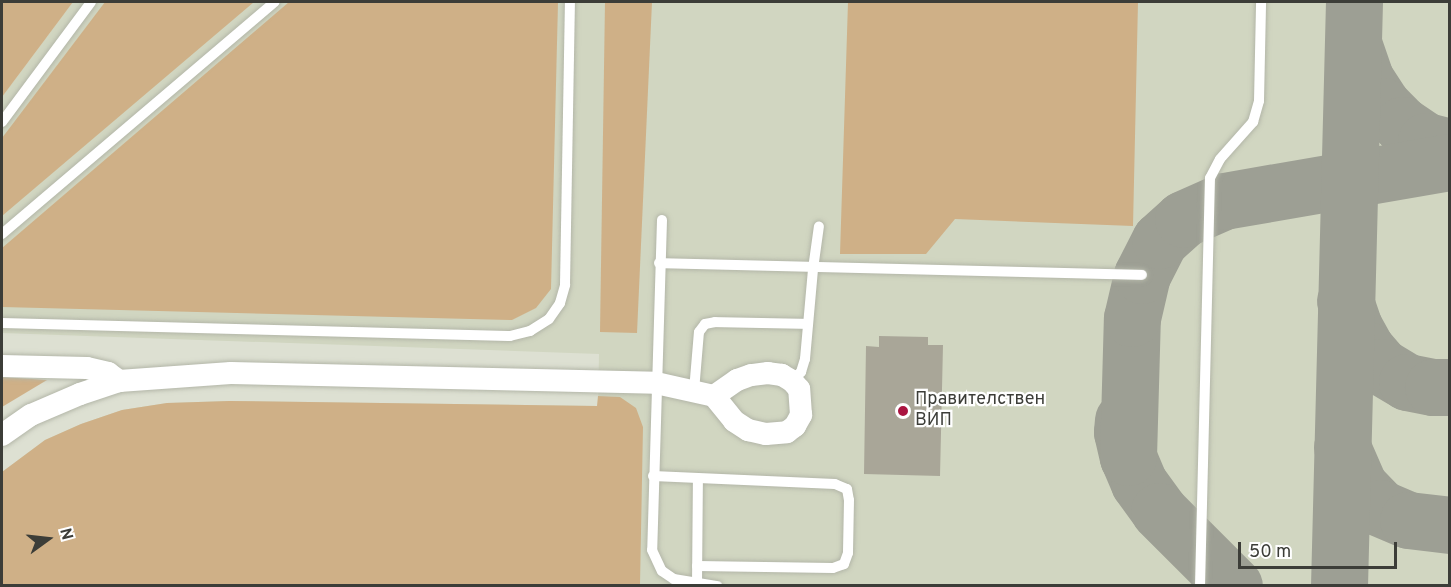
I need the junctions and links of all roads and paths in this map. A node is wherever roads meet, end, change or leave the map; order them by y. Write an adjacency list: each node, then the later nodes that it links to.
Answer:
1 (91, 2): 5 (lane)
2 (275, 2): 8 (lane)
3 (570, 2): 12 (lane)
4 (1262, 2): 25 (lane)
5 (2, 122)
6 (662, 220): 9 (lane)
7 (819, 226): 10 (lane)
8 (2, 234)
9 (659, 263): 10 (lane); 17 (lane)
10 (813, 269): 11 (lane); 13 (lane)
11 (1142, 275)
12 (2, 322)
13 (807, 324): 16 (lane); 18 (lane)
14 (2, 366): 15 (street)
15 (119, 381): 17 (street); 19 (street)
16 (792, 381): 18 (street); 18 (street)
17 (656, 383): 18 (street); 20 (lane)
18 (704, 394)
19 (2, 435)
20 (653, 476): 21 (lane); 23 (lane)
21 (698, 478): 22 (lane); 22 (lane)
22 (697, 566): 23 (lane)
23 (696, 584): 24 (lane)
24 (717, 585)
25 (1200, 585)

